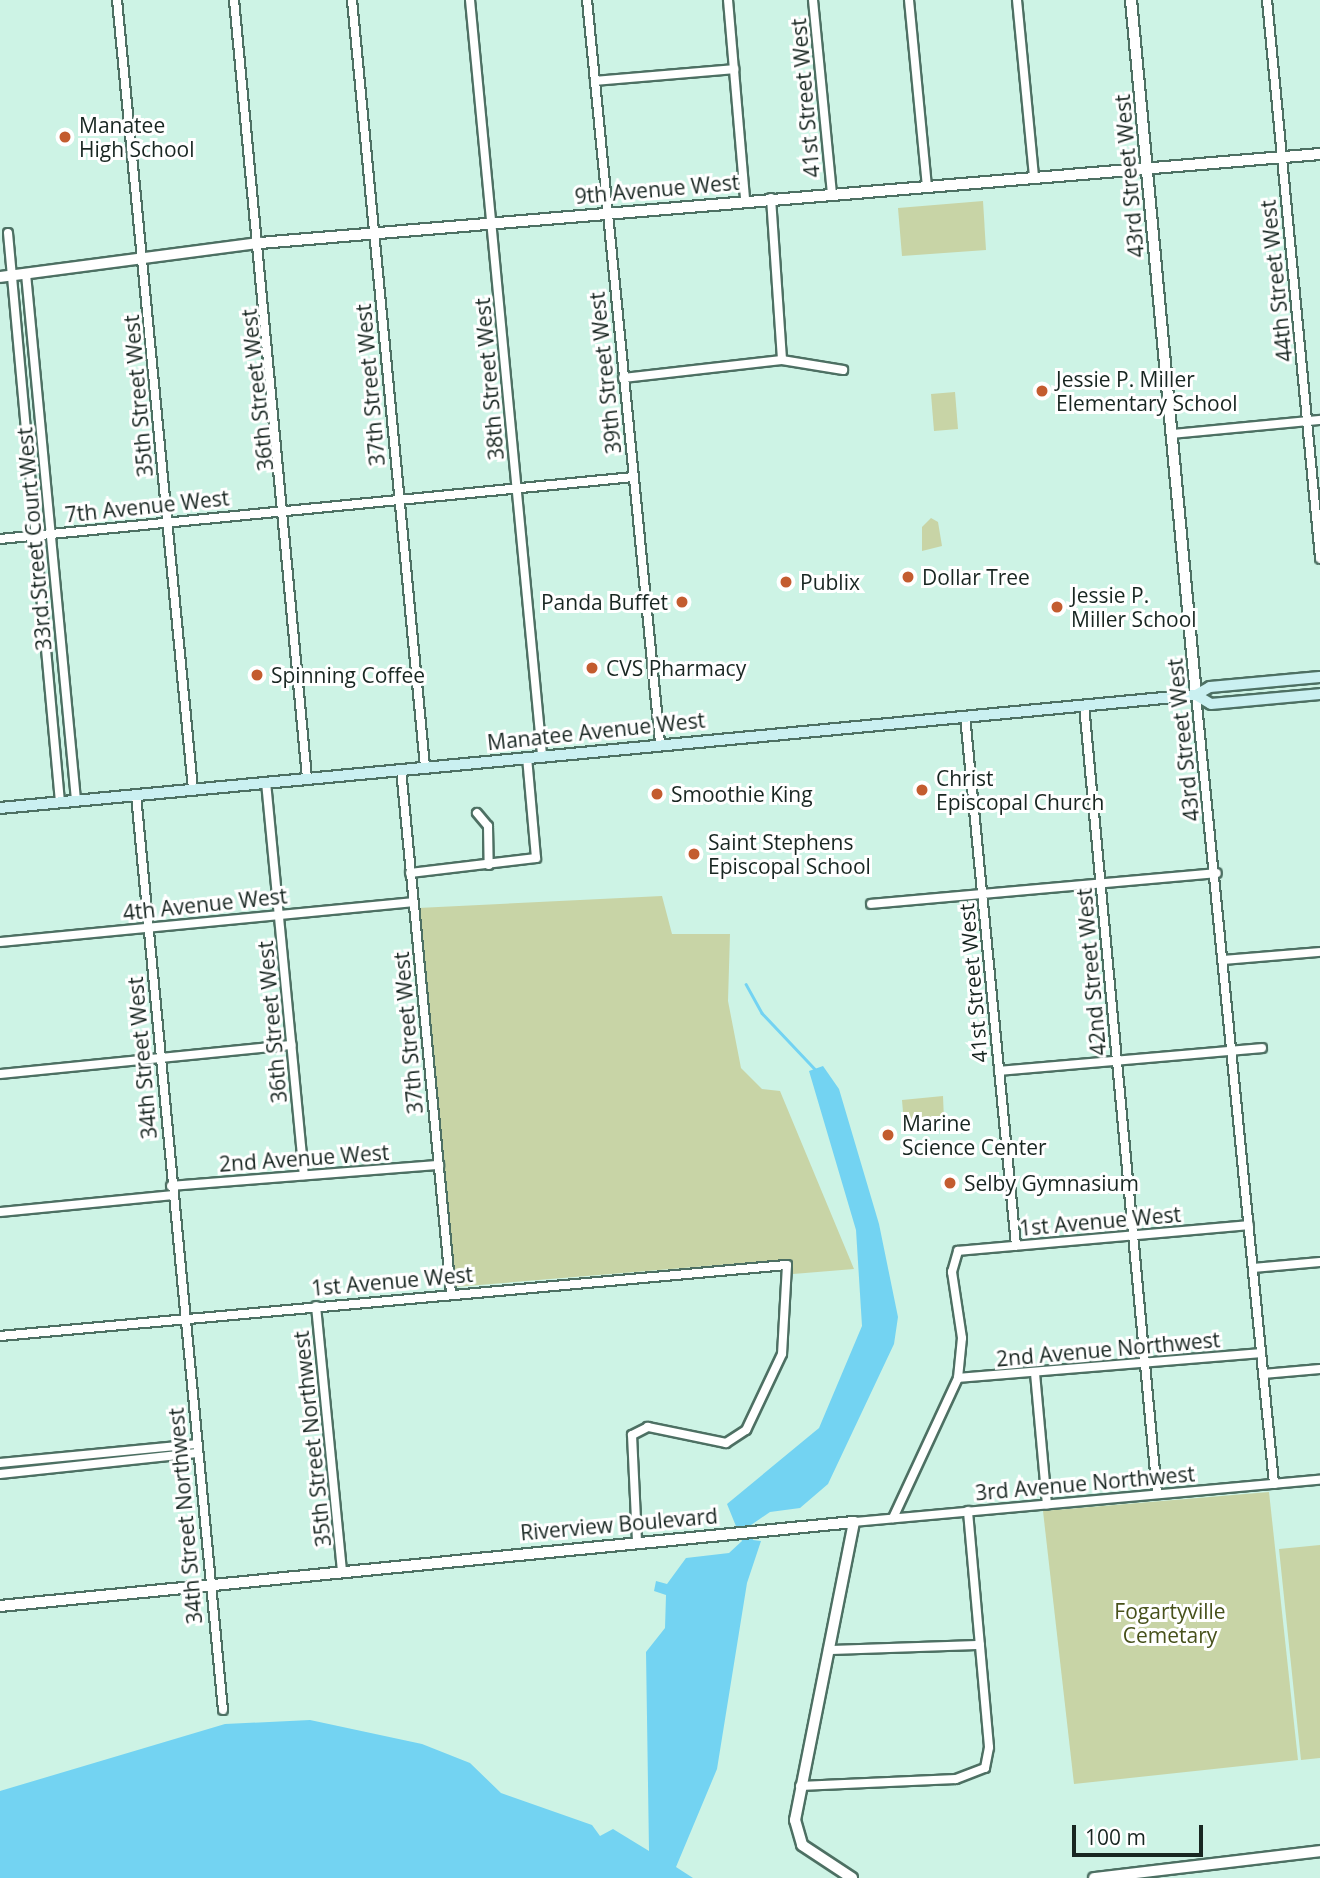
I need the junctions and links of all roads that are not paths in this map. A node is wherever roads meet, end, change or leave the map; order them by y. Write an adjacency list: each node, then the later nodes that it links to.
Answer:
1 (117, 0): 27 (street, 35th Street West)
2 (234, 0): 26 (street, 36th Street West)
3 (352, 0): 25 (street, 37th Street West)
4 (470, 0): 23 (street, 38th Street West)
5 (587, 0): 13 (street, 39th Street West)
6 (727, 0): 12 (street)
7 (813, 0): 19 (street, 41st Street West)
8 (909, 0): 18 (street)
9 (1017, 0): 17 (street)
10 (1131, 0): 16 (street, 43rd Street West)
11 (1267, 0): 15 (street, 44th Street West)
12 (734, 69): 13 (street); 21 (street)
13 (595, 81): 22 (street, 39th Street West)
14 (1320, 154): 15 (street, 9th Avenue West)
15 (1282, 158): 16 (street, 9th Avenue West); 34 (street, 44th Street West)
16 (1148, 170): 17 (street, 9th Avenue West); 35 (street, 43rd Street West)
17 (1034, 177): 18 (street, 9th Avenue West)
18 (928, 186): 19 (street, 9th Avenue West)
19 (832, 193): 20 (street, 9th Avenue West)
20 (771, 198): 21 (street, 9th Avenue West); 30 (street)
21 (745, 200): 22 (street, 9th Avenue West)
22 (607, 212): 23 (street, 9th Avenue West); 32 (street, 39th Street West)
23 (491, 223): 25 (street, 9th Avenue West); 37 (street, 38th Street West)
24 (8, 233): 29 (street, 33rd Street Court West)
25 (373, 233): 26 (street, 9th Avenue West); 38 (street, 37th Street West)
26 (260, 243): 27 (street, 9th Avenue West); 39 (street, 36th Street West)
27 (142, 254): 28 (street, 9th Avenue West); 40 (street, 35th Street West)
28 (26, 275): 29 (street, 9th Avenue West); 41 (street, 33rd Street Court West)
29 (5, 277): 42 (street, 33rd Street Court West)
30 (782, 360): 31 (street); 32 (street)
31 (843, 370)
32 (624, 378): 36 (street, 39th Street West)
33 (1320, 420): 34 (street)
34 (1307, 421): 35 (street); 44 (street, 44th Street West)
35 (1172, 434): 47 (street, 43rd Street West)
36 (633, 477): 37 (street, 7th Avenue West); 50 (street, 39th Street West)
37 (516, 488): 38 (street, 7th Avenue West); 51 (street, 38th Street West)
38 (399, 499): 39 (street, 7th Avenue West); 53 (street, 37th Street West)
39 (286, 509): 40 (street, 7th Avenue West); 55 (street, 36th Street West)
40 (167, 521): 41 (street, 7th Avenue West); 57 (street, 35th Street West)
41 (51, 534): 42 (street, 7th Avenue West); 59 (street, 33rd Street Court West)
42 (34, 536): 43 (street, 7th Avenue West); 60 (street, 33rd Street Court West)
43 (0, 539)
44 (1320, 558)
45 (1320, 677): 47 (main road, Manatee Avenue West)
46 (1320, 694): 47 (main road, Manatee Avenue West)
47 (1196, 695): 48 (main road, Manatee Avenue West); 65 (street, 43rd Street West)
48 (1084, 705): 49 (main road, Manatee Avenue West); 66 (street, 42nd Street West)
49 (965, 716): 50 (main road, Manatee Avenue West); 67 (street, 41st Street West)
50 (660, 743): 51 (main road, Manatee Avenue West)
51 (542, 755): 52 (main road, Manatee Avenue West)
52 (527, 757): 53 (main road, Manatee Avenue West); 63 (street)
53 (425, 767): 54 (main road, Manatee Avenue West)
54 (401, 769): 55 (main road, Manatee Avenue West); 64 (street, 37th Street West)
55 (307, 778): 56 (main road, Manatee Avenue West)
56 (266, 782): 57 (main road, Manatee Avenue West); 70 (street, 36th Street West)
57 (193, 789): 58 (main road, Manatee Avenue West)
58 (136, 795): 59 (main road, Manatee Avenue West); 71 (street, 34th Street West)
59 (76, 800): 60 (main road, Manatee Avenue West)
60 (60, 802): 61 (main road, Manatee Avenue West)
61 (0, 808)
62 (477, 813): 63 (street)
63 (489, 865): 64 (street)
64 (410, 873): 68 (street, 37th Street West)
65 (1217, 873): 66 (street); 74 (street, 43rd Street West)
66 (1100, 883): 67 (street); 79 (street, 42nd Street West)
67 (982, 894): 69 (street); 80 (street, 41st Street West)
68 (413, 902): 70 (street, 4th Avenue West); 82 (street, 37th Street West)
69 (871, 904)
70 (280, 915): 71 (street, 4th Avenue West); 75 (street, 36th Street West)
71 (147, 928): 72 (street, 4th Avenue West); 78 (street, 34th Street West)
72 (0, 942)
73 (1320, 952): 74 (street)
74 (1224, 960): 77 (street, 43rd Street West)
75 (292, 1045): 78 (street); 83 (street, 36th Street West)
76 (1262, 1048): 77 (street)
77 (1233, 1051): 79 (street); 86 (street, 43rd Street West)
78 (159, 1057): 81 (street); 84 (street, 34th Street West)
79 (1116, 1060): 80 (street); 87 (street, 42nd Street West)
80 (999, 1071): 88 (street, 41st Street West)
81 (0, 1074)
82 (439, 1165): 83 (street, 2nd Avenue West); 91 (street, 37th Street West)
83 (304, 1175): 84 (street, 2nd Avenue West)
84 (172, 1190): 85 (street, 2nd Avenue West); 93 (street, 34th Street West)
85 (0, 1212)
86 (1249, 1225): 87 (street, 1st Avenue West); 90 (street, 43rd Street West)
87 (1133, 1235): 88 (street, 1st Avenue West); 96 (street, 42nd Street West)
88 (1016, 1246): 100 (street, 1st Avenue West)
89 (1320, 1262): 90 (street)
90 (1253, 1268): 95 (street, 43rd Street West)
91 (451, 1293): 92 (street, 1st Avenue West); 111 (street, 1st Avenue West)
92 (316, 1306): 93 (street, 1st Avenue West); 112 (street, 35th Street Northwest)
93 (184, 1317): 94 (street, 1st Avenue West); 101 (street, 34th Street Northwest)
94 (0, 1336)
95 (1261, 1353): 96 (street, 2nd Avenue Northwest); 99 (street, 43rd Street West)
96 (1146, 1364): 98 (street, 2nd Avenue Northwest); 106 (street, 42nd Street West)
97 (1320, 1369): 99 (street)
98 (1035, 1373): 100 (street, 2nd Avenue Northwest); 107 (street)
99 (1263, 1374): 105 (street, 43rd Street West)
100 (958, 1378): 109 (street)
101 (196, 1449): 102 (street); 103 (street); 113 (street, 34th Street Northwest)
102 (0, 1463)
103 (0, 1474)
104 (1320, 1480): 105 (street, 3rd Avenue Northwest)
105 (1274, 1484): 106 (street, 3rd Avenue Northwest)
106 (1157, 1494): 107 (street, 3rd Avenue Northwest)
107 (1047, 1504): 108 (street, 3rd Avenue Northwest)
108 (968, 1511): 109 (street, 3rd Avenue Northwest); 115 (street)
109 (893, 1518): 110 (street, 3rd Avenue Northwest)
110 (854, 1522): 111 (street, Riverview Boulevard); 116 (street)
111 (637, 1542): 112 (street, Riverview Boulevard)
112 (342, 1569): 113 (street, Riverview Boulevard)
113 (209, 1582): 114 (street, Riverview Boulevard); 117 (street, 34th Street Northwest)
114 (0, 1606)
115 (980, 1646): 116 (street); 118 (street)
116 (828, 1650): 118 (street)
117 (223, 1710)
118 (800, 1786): 120 (street)
119 (1320, 1851): 121 (street)
120 (852, 1878)
121 (1094, 1878)

